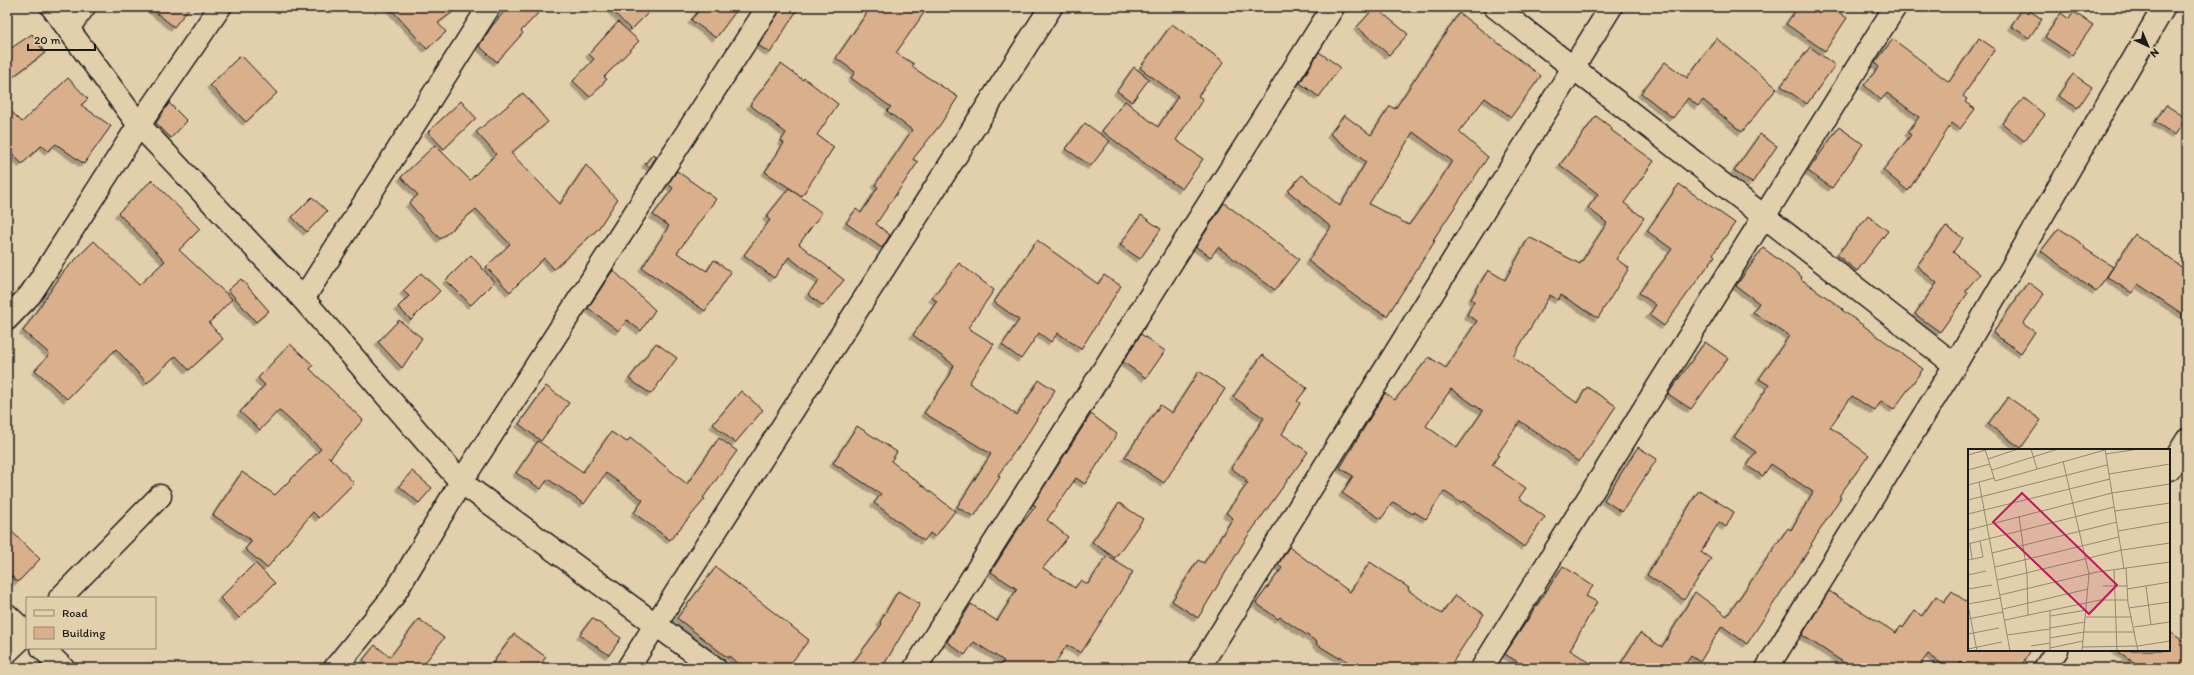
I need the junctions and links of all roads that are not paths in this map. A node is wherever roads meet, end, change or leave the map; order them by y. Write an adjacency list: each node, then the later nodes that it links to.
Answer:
1 (52, 7): 12 (street)
2 (84, 7): 12 (street)
3 (220, 7): 14 (street)
4 (489, 7): 16 (street)
5 (768, 7): 21 (street)
6 (1051, 7): 25 (street)
7 (1333, 7): 35 (street)
8 (1495, 7): 13 (street)
9 (1611, 7): 13 (street)
10 (1895, 7): 15 (street)
11 (2164, 7): 18 (street)
12 (68, 28): 14 (street)
13 (1573, 67): 15 (street); 36 (street)
14 (139, 125): 16 (street); 17 (street)
15 (1764, 217): 18 (street); 37 (street)
16 (303, 299): 21 (street)
17 (7, 319)
18 (1955, 365): 38 (street)
19 (2187, 440): 20 (street)
20 (2170, 467)
21 (461, 482): 25 (street); 32 (street)
22 (160, 496): 23 (street)
23 (61, 597)
24 (7, 615): 26 (street)
25 (654, 624): 33 (street); 34 (street)
26 (26, 632)
27 (26, 634): 30 (street)
28 (43, 649): 31 (street)
29 (2056, 651): 39 (street)
30 (7, 652)
31 (63, 668)
32 (335, 668)
33 (628, 668)
34 (715, 668)
35 (915, 668)
36 (1199, 668)
37 (1482, 668)
38 (1767, 668)
39 (2045, 668)

